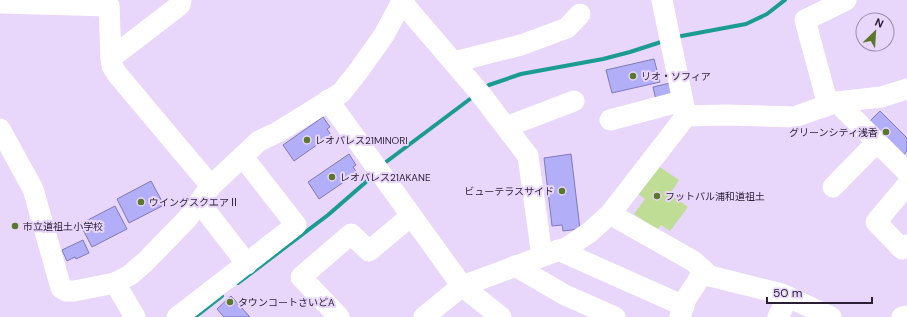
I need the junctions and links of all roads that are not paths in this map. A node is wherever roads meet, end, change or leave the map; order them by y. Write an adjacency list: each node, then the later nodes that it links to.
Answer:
1 (181, 0): 7 (street)
2 (402, 0): 8 (street); 10 (street)
3 (662, 0): 13 (street)
4 (846, 0): 12 (street)
5 (0, 3): 7 (street)
6 (580, 14): 8 (street)
7 (112, 58): 22 (street)
8 (454, 62): 15 (street)
9 (907, 89): 12 (street)
10 (328, 100): 18 (street); 24 (street)
11 (574, 101): 15 (street)
12 (832, 104): 13 (street); 17 (street)
13 (684, 108): 14 (street); 23 (street)
14 (610, 120)
15 (506, 128): 26 (street)
16 (0, 129): 30 (street)
17 (877, 142): 19 (street); 21 (street)
18 (243, 157): 22 (street); 27 (street)
19 (907, 172)
20 (907, 185): 25 (street)
21 (833, 187)
22 (205, 194): 27 (street); 30 (street)
23 (610, 214): 26 (street); 29 (street)
24 (411, 216): 31 (street); 38 (street)
25 (907, 245)
26 (550, 253): 28 (street); 33 (street)
27 (247, 264): 37 (street)
28 (515, 266): 31 (street); 41 (street)
29 (704, 271): 32 (street); 33 (street)
30 (114, 283): 36 (street)
31 (462, 286): 39 (street); 40 (street)
32 (788, 297): 34 (street); 42 (street)
33 (682, 312)
34 (817, 314)
35 (907, 316): 43 (street)
36 (135, 317)
37 (177, 317)
38 (339, 317)
39 (424, 317)
40 (501, 317)
41 (615, 317)
42 (778, 317)
43 (902, 317)

